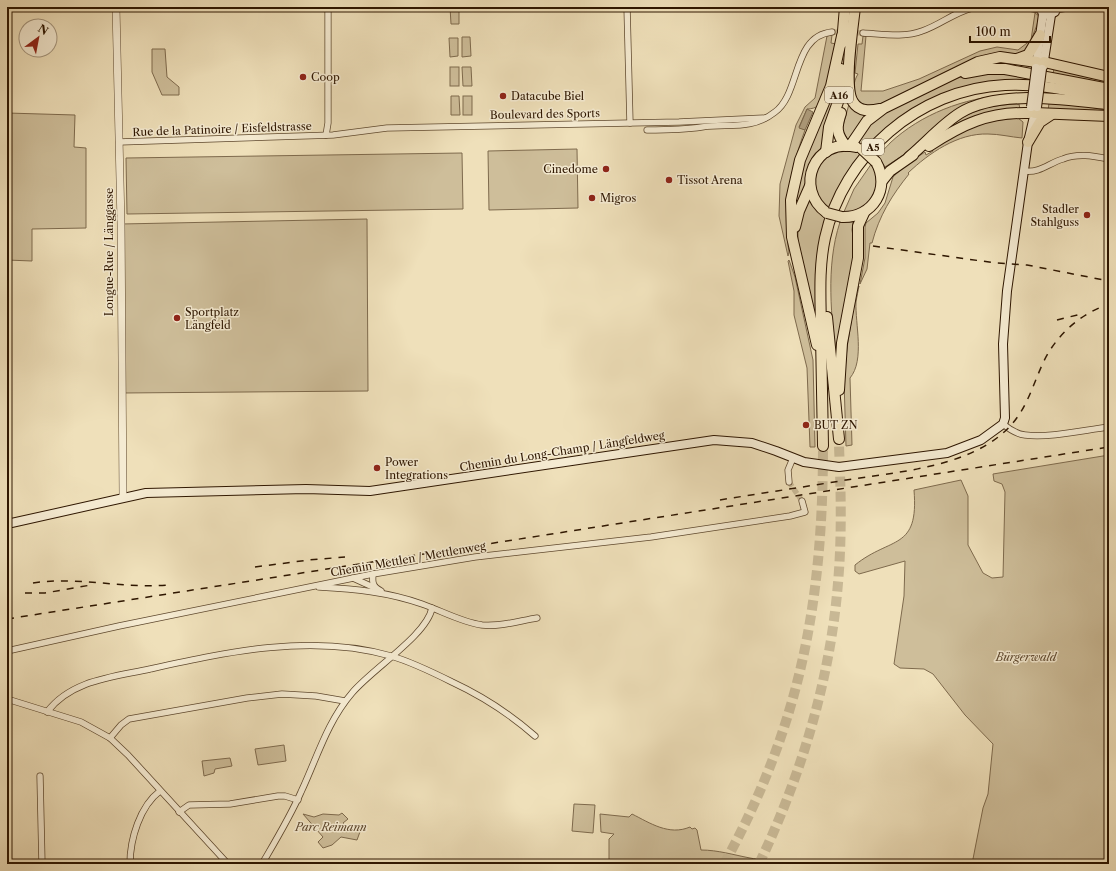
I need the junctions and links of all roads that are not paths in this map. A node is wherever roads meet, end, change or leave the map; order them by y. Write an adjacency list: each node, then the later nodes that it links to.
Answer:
1 (116, 7): 33 (street, Longue-Rue / Länggasse)
2 (328, 7): 32 (street)
3 (627, 7): 30 (street)
4 (845, 7): 16 (highway, A16)
5 (855, 7): 20 (highway, A16)
6 (957, 7): 11 (street)
7 (1001, 7): 11 (street)
8 (1022, 7): 13 (street)
9 (1073, 7): 13 (street)
10 (1099, 7): 12 (street)
11 (972, 8): 15 (street)
12 (1109, 8)
13 (1048, 10): 17 (main road); 19 (main road)
14 (832, 32): 29 (street)
15 (863, 33)
16 (842, 36): 36 (highway, A16); 43 (highway)
17 (1040, 36): 18 (highway); 19 (main road)
18 (1017, 59): 19 (highway); 22 (highway)
19 (1040, 65): 21 (highway); 26 (main road, bridge)
20 (849, 72): 25 (highway); 35 (highway, A16)
21 (1109, 77)
22 (946, 79): 23 (highway); 25 (highway)
23 (1109, 89)
24 (1108, 102): 37 (highway); 42 (highway, A5); 44 (highway, A5)
25 (884, 108): 35 (highway)
26 (1033, 110): 27 (highway); 34 (main road); 37 (highway)
27 (1052, 114): 28 (highway); 34 (highway)
28 (1109, 116)
29 (765, 118): 30 (street, Boulevard des Sports); 31 (street)
30 (630, 123): 32 (street, Boulevard des Sports)
31 (647, 130)
32 (326, 135): 33 (street, Rue de la Patinoire / Eisfeldstrasse)
33 (119, 142): 50 (street, Longue-Rue / Länggasse)
34 (1028, 142): 39 (main road)
35 (848, 146): 36 (highway); 40 (highway, bridge)
36 (826, 152): 41 (highway)
37 (909, 157): 40 (highway)
38 (1109, 159): 39 (street)
39 (1025, 171): 45 (main road)
40 (882, 181): 42 (highway)
41 (810, 186): 42 (highway, bridge); 43 (highway)
42 (864, 213)
43 (796, 254): 44 (highway)
44 (821, 389): 47 (highway, A5)
45 (1003, 424): 46 (street); 48 (main road, Chemin du Long-Champ / Längfeldweg)
46 (1109, 427)
47 (823, 446)
48 (792, 458): 49 (street); 50 (main road, Chemin du Long-Champ / Längfeldweg)
49 (789, 482)
50 (123, 497): 52 (main road, Chemin du Long-Champ / Längfeldweg)
51 (802, 501): 53 (street, Chemin Mettlen / Mettlenweg)
52 (7, 524)
53 (373, 574): 54 (street, Chemin Mettlen / Mettlenweg); 56 (street)
54 (353, 578): 55 (street, Chemin Mettlen / Mettlenweg); 56 (street)
55 (311, 587): 57 (street); 60 (street, Chemin Mettlen / Mettlenweg)
56 (376, 588): 57 (street)
57 (385, 592): 58 (street)
58 (432, 608): 59 (street); 61 (street)
59 (537, 618)
60 (7, 651)
61 (391, 656): 63 (street); 64 (street); 65 (street)
62 (7, 699): 64 (street)
63 (345, 701): 66 (street); 69 (street)
64 (47, 712): 66 (street)
65 (535, 736)
66 (110, 738): 68 (street)
67 (40, 776): 71 (street)
68 (160, 791): 70 (street); 72 (street)
69 (298, 800): 70 (street); 74 (street)
70 (179, 812): 73 (street)
71 (42, 864)
72 (130, 864)
73 (228, 864)
74 (262, 864)

